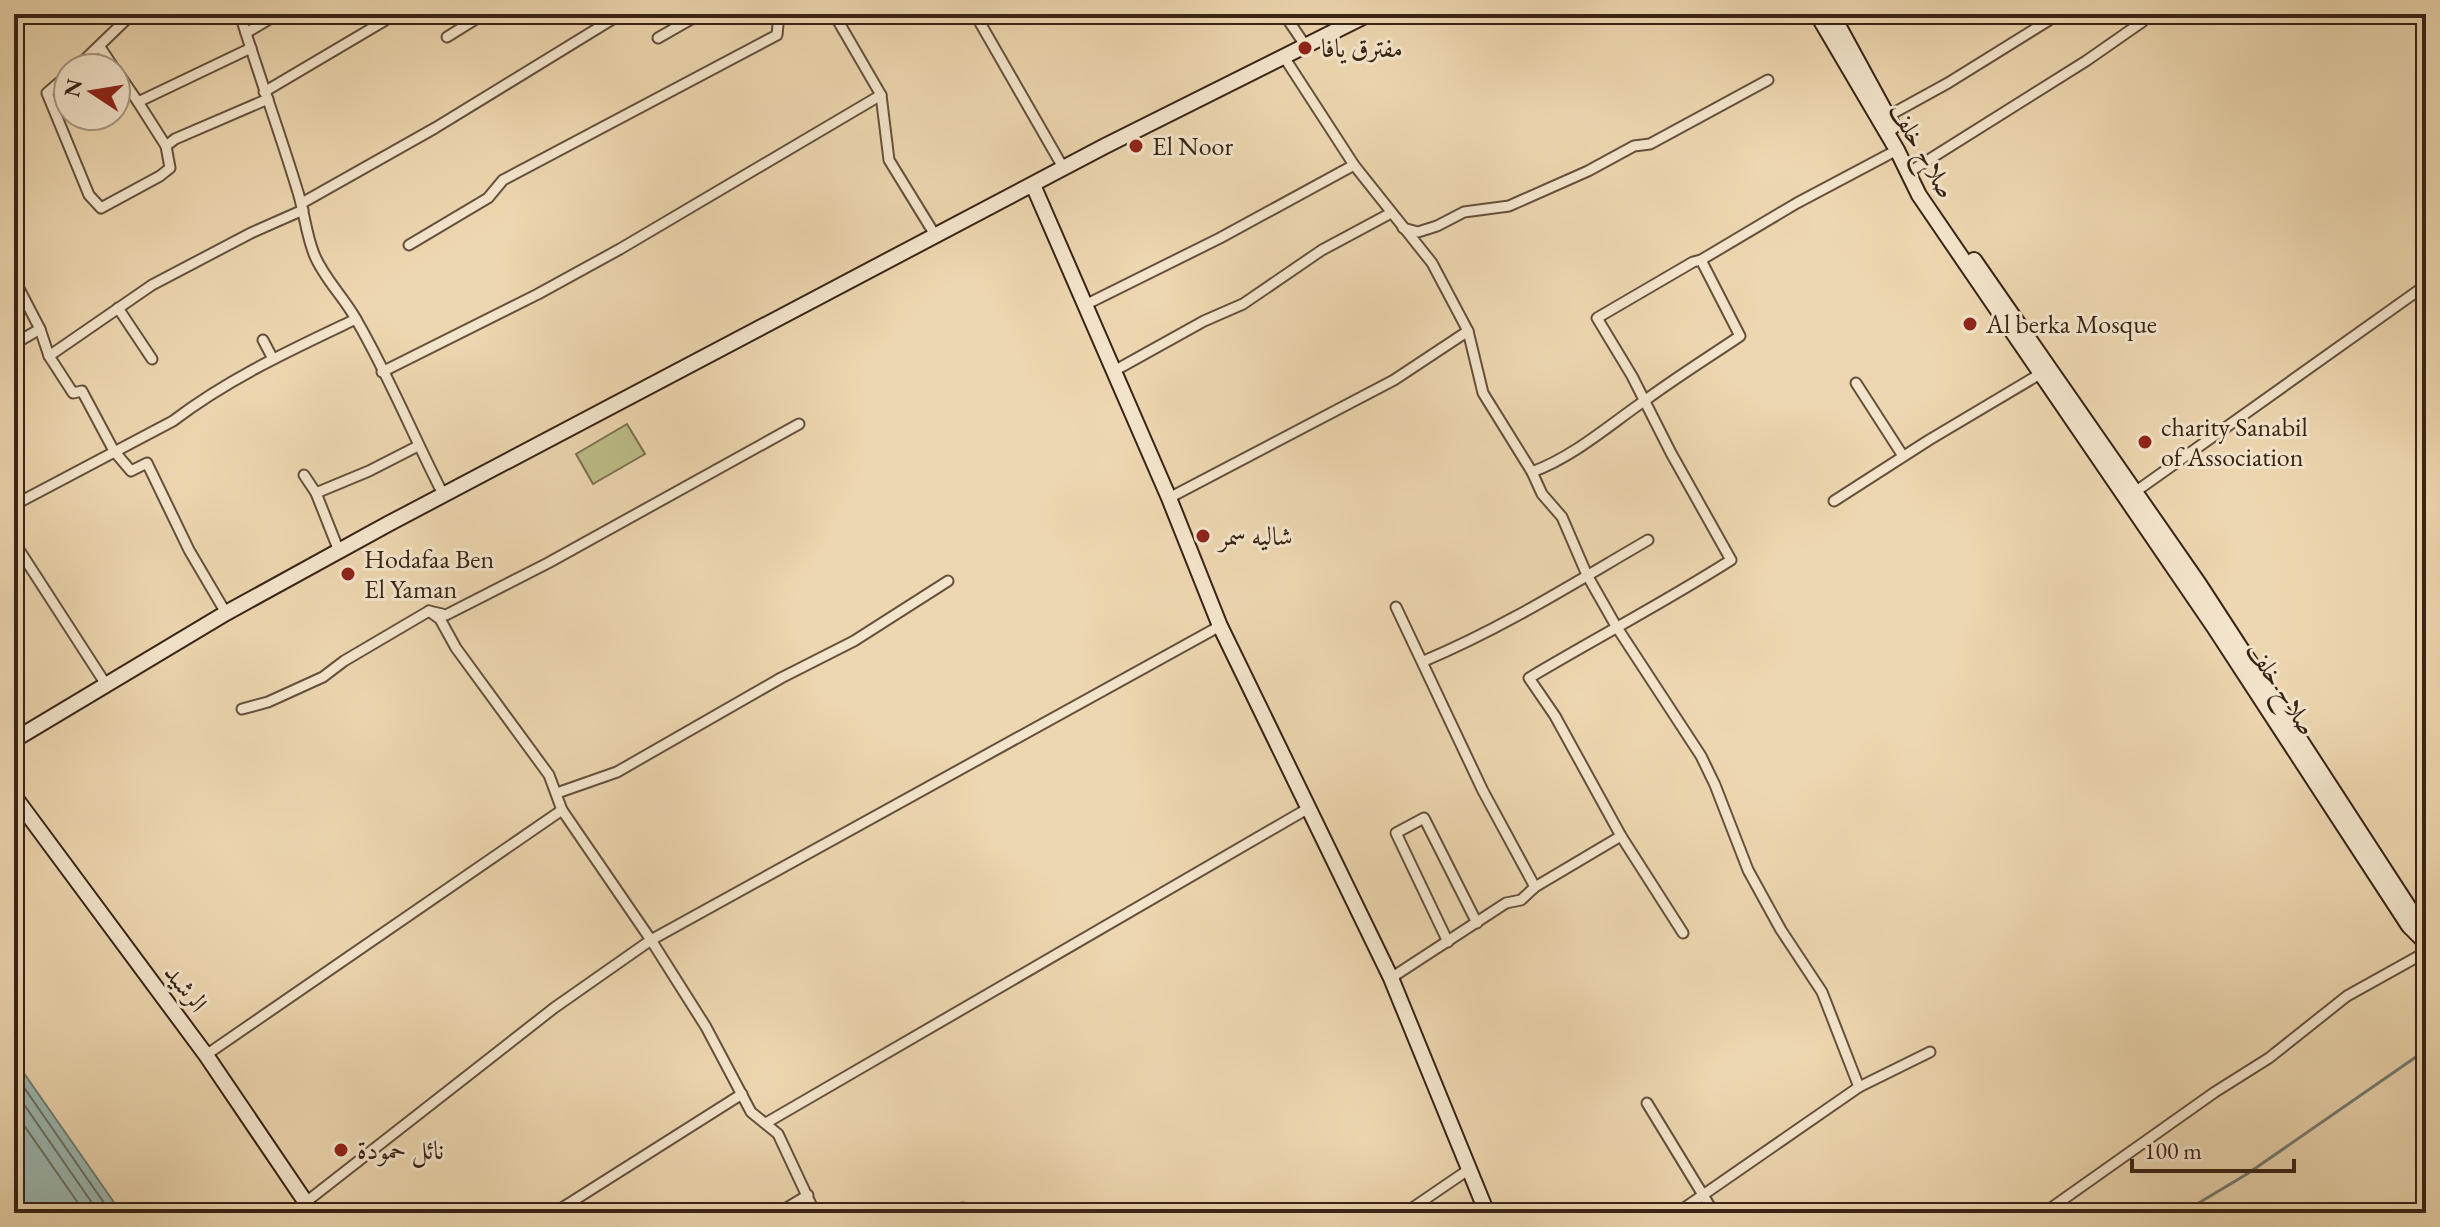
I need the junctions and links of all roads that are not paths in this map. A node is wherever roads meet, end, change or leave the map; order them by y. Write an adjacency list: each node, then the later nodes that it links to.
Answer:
1 (132, 14): 21 (street)
2 (240, 14): 17 (street)
3 (278, 14): 17 (street)
4 (396, 14): 28 (street)
5 (484, 14): 18 (street)
6 (621, 14): 39 (street)
7 (700, 14): 19 (street)
8 (779, 14): 43 (street)
9 (834, 14): 29 (street)
10 (975, 14): 36 (street)
11 (1284, 14): 20 (street)
12 (1369, 14): 20 (main road)
13 (1817, 14): 34 (main road, صلاح خلف)
14 (1832, 14): 31 (main road, صلاح خلف)
15 (2059, 14): 31 (street)
16 (2142, 22): 37 (street)
17 (246, 33): 22 (street)
18 (447, 37)
19 (658, 38)
20 (1305, 45): 25 (main road)
21 (100, 47): 23 (street); 24 (street)
22 (251, 48): 28 (street); 30 (street)
23 (94, 52)
24 (103, 52)
25 (1284, 57): 35 (street); 36 (main road)
26 (1768, 80): 41 (street)
27 (132, 93): 30 (street)
28 (266, 95): 33 (street); 39 (street)
29 (881, 95): 42 (street); 58 (street)
30 (138, 102): 33 (street)
31 (1888, 116): 37 (main road, صلاح خلف)
32 (63, 132): 33 (street)
33 (166, 146)
34 (1897, 150): 44 (street); 59 (main road, صلاح خلف)
35 (1354, 165): 40 (street); 47 (street)
36 (1064, 169): 38 (main road)
37 (1914, 169): 68 (main road, صلاح خلف)
38 (1033, 185): 47 (main road); 70 (main road)
39 (303, 206): 48 (street); 49 (street)
40 (1391, 213): 41 (street); 57 (street)
41 (1403, 228): 51 (street)
42 (932, 230)
43 (409, 245)
44 (1701, 260): 61 (street); 61 (street)
45 (14, 279): 50 (street)
46 (2426, 285): 68 (street)
47 (1085, 305): 57 (main road)
48 (118, 308): 54 (street); 55 (street)
49 (356, 319): 56 (street); 58 (street)
50 (40, 329): 53 (street); 54 (street)
51 (1468, 331): 66 (street); 71 (street)
52 (263, 340): 56 (street)
53 (14, 344)
54 (49, 356): 64 (street)
55 (152, 359)
56 (273, 359): 64 (street)
57 (1114, 371): 71 (main road)
58 (382, 372): 63 (street)
59 (2040, 374): 65 (street); 99 (main road, صلاح خلف)
60 (1856, 383): 65 (street)
61 (1645, 400): 66 (street); 83 (street)
62 (799, 424): 80 (street)
63 (418, 446): 69 (street); 70 (street)
64 (114, 451): 73 (street); 81 (street)
65 (1903, 456): 72 (street)
66 (1532, 472): 77 (street)
67 (304, 475): 69 (street)
68 (2135, 492): 94 (main road, صلاح خلف)
69 (316, 493): 76 (street)
70 (444, 496): 76 (main road)
71 (1169, 498): 82 (main road)
72 (1834, 501)
73 (14, 505)
74 (1648, 540): 77 (street)
75 (14, 542): 85 (street)
76 (339, 551): 81 (main road)
77 (1587, 575): 83 (street); 84 (street)
78 (948, 581): 88 (street)
79 (1396, 607): 84 (street)
80 (429, 611): 86 (street); 88 (street)
81 (226, 613): 85 (main road)
82 (1220, 626): 90 (main road); 97 (street)
83 (1616, 626): 92 (street); 103 (street)
84 (1424, 661): 93 (street)
85 (107, 686): 87 (main road)
86 (242, 709)
87 (14, 740)
88 (557, 793): 91 (street)
89 (14, 796): 102 (main road, الرشيد)
90 (1307, 809): 100 (main road); 106 (street)
91 (562, 810): 97 (street); 102 (street)
92 (1621, 836): 93 (street); 96 (street)
93 (1535, 887): 95 (street)
94 (2423, 919): 99 (main road, صلاح خلف)
95 (1477, 923): 98 (street); 98 (street)
96 (1683, 933)
97 (651, 940): 104 (street); 110 (street)
98 (1448, 942): 100 (street)
99 (2425, 945): 120 (street)
100 (1391, 978): 107 (main road)
101 (1930, 1052): 103 (street)
102 (206, 1055): 110 (main road, الرشيد)
103 (1859, 1087): 109 (street)
104 (742, 1094): 106 (street); 111 (street)
105 (1647, 1103): 109 (street)
106 (766, 1123): 108 (street)
107 (1468, 1170): 116 (street); 117 (main road)
108 (808, 1195): 112 (street); 113 (street)
109 (1704, 1196): 118 (street); 119 (street)
110 (309, 1207)
111 (554, 1213)
112 (778, 1213)
113 (815, 1213)
114 (948, 1213): 115 (street)
115 (969, 1213)
116 (1405, 1213)
117 (1487, 1213)
118 (1677, 1213)
119 (1714, 1213)
120 (2044, 1213)

